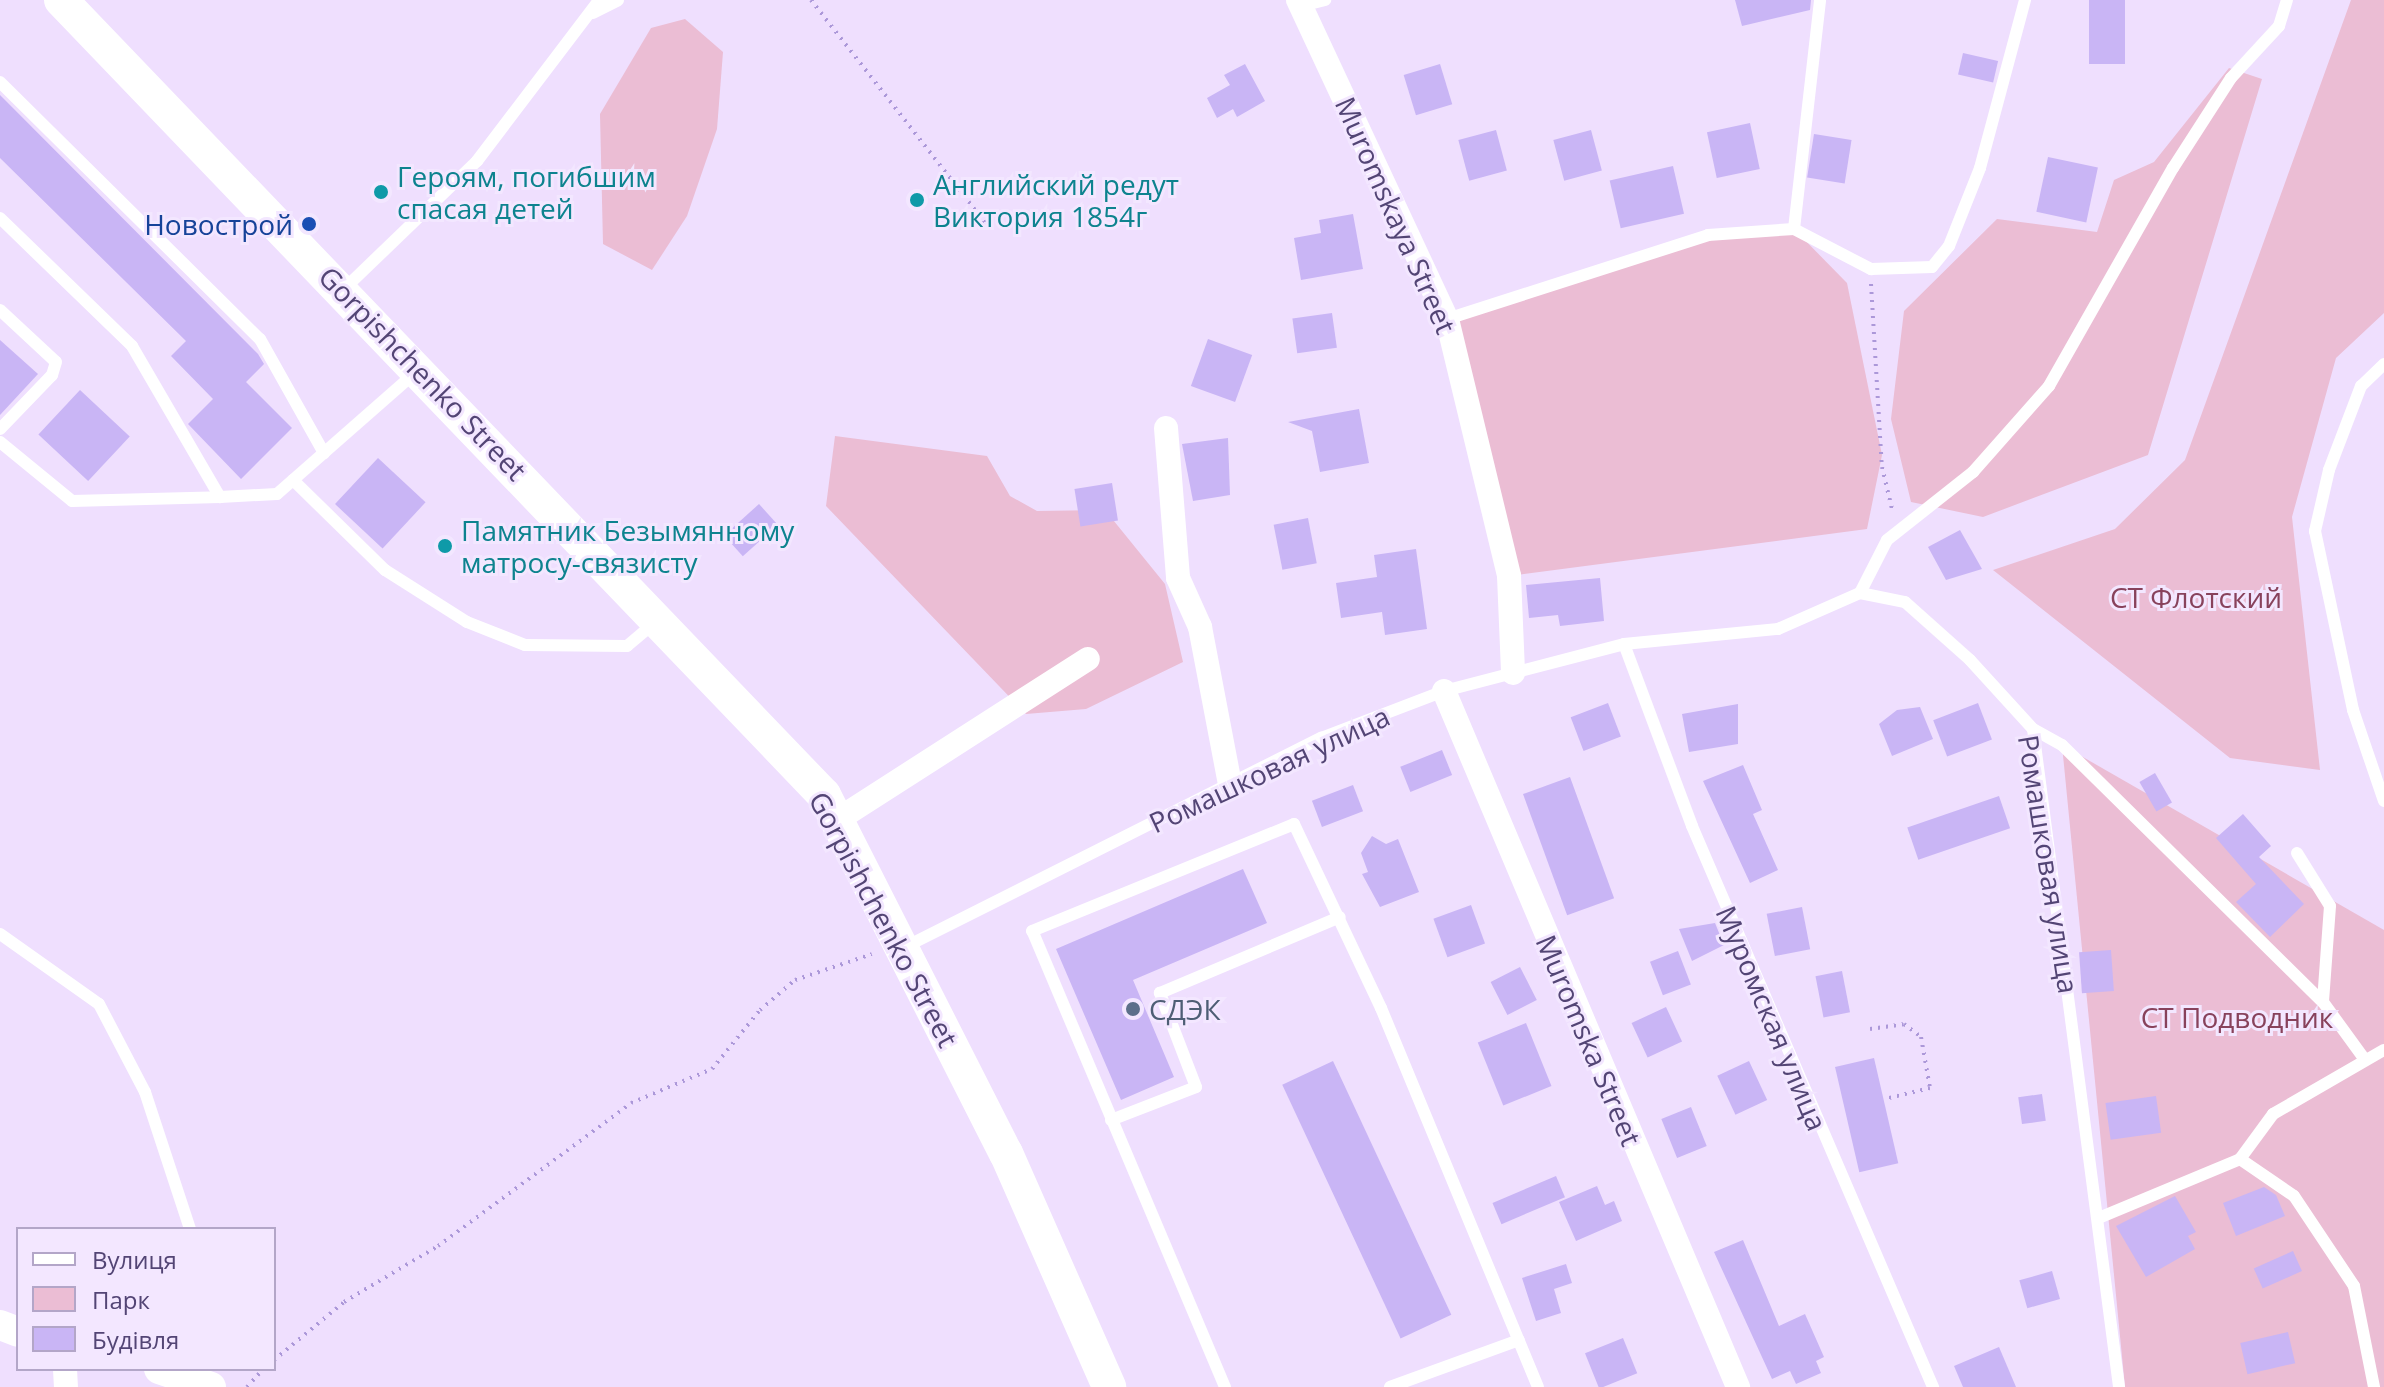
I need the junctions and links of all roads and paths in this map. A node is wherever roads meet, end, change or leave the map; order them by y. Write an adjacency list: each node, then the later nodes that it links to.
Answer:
1 (61, 0): 16 (main road, Gorpishchenko Street)
2 (599, 0): 10 (lane)
3 (618, 0): 10 (lane)
4 (811, 0): 13 (path)
5 (1325, 0): 9 (lane)
6 (1820, 0): 14 (lane)
7 (2025, 0): 15 (lane)
8 (2287, 0): 27 (lane)
9 (1300, 3): 18 (street, Muromskaya Street)
10 (593, 13): 16 (lane)
11 (0, 82): 24 (lane)
12 (0, 218): 26 (lane)
13 (990, 229)
14 (1794, 229): 15 (lane); 18 (lane)
15 (1871, 269): 27 (path)
16 (343, 290): 20 (main road, Gorpishchenko Street)
17 (0, 310): 22 (lane)
18 (1447, 319): 32 (street, Muromskaya Street)
19 (2384, 364): 36 (lane)
20 (418, 369): 24 (lane); 29 (main road, Gorpishchenko Street)
21 (1166, 428): 35 (street)
22 (0, 429)
23 (0, 442): 26 (lane)
24 (324, 453): 25 (lane)
25 (293, 480): 26 (lane); 29 (lane)
26 (220, 497)
27 (1887, 540): 28 (lane)
28 (1860, 593): 30 (lane, Ромашковая улица); 34 (lane, Ромашковая улица)
29 (658, 620): 37 (main road, Gorpishchenko Street)
30 (1624, 644): 32 (lane, Ромашковая улица); 62 (lane, Муромская улица)
31 (1088, 659): 37 (street)
32 (1513, 673): 33 (lane, Ромашковая улица)
33 (1444, 691): 35 (lane, Ромашковая улица); 61 (street, Muromska Street)
34 (2033, 729): 42 (lane); 49 (lane, Ромашковая улица)
35 (1230, 784): 41 (lane, Ромашковая улица)
36 (2384, 801)
37 (837, 820): 41 (main road, Gorpishchenko Street)
38 (2297, 853): 42 (lane)
39 (1340, 917): 47 (lane); 47 (lane); 51 (lane)
40 (0, 934): 50 (lane)
41 (902, 948): 52 (path); 57 (main road, Gorpishchenko Street)
42 (2323, 1002): 45 (lane)
43 (1870, 1029): 46 (path)
44 (2384, 1050): 45 (lane)
45 (2363, 1057): 48 (lane)
46 (1885, 1099)
47 (1111, 1120): 58 (lane)
48 (2240, 1159): 49 (lane); 64 (lane)
49 (2101, 1217): 63 (lane, Ромашковая улица)
50 (190, 1227)
51 (1519, 1340): 59 (lane); 60 (lane)
52 (276, 1358)
53 (168, 1371): 55 (street)
54 (261, 1371): 56 (path)
55 (205, 1379)
56 (247, 1387)
57 (1109, 1387)
58 (1225, 1387)
59 (1390, 1387)
60 (1538, 1387)
61 (1738, 1387)
62 (1933, 1387)
63 (2119, 1387)
64 (2374, 1387)

